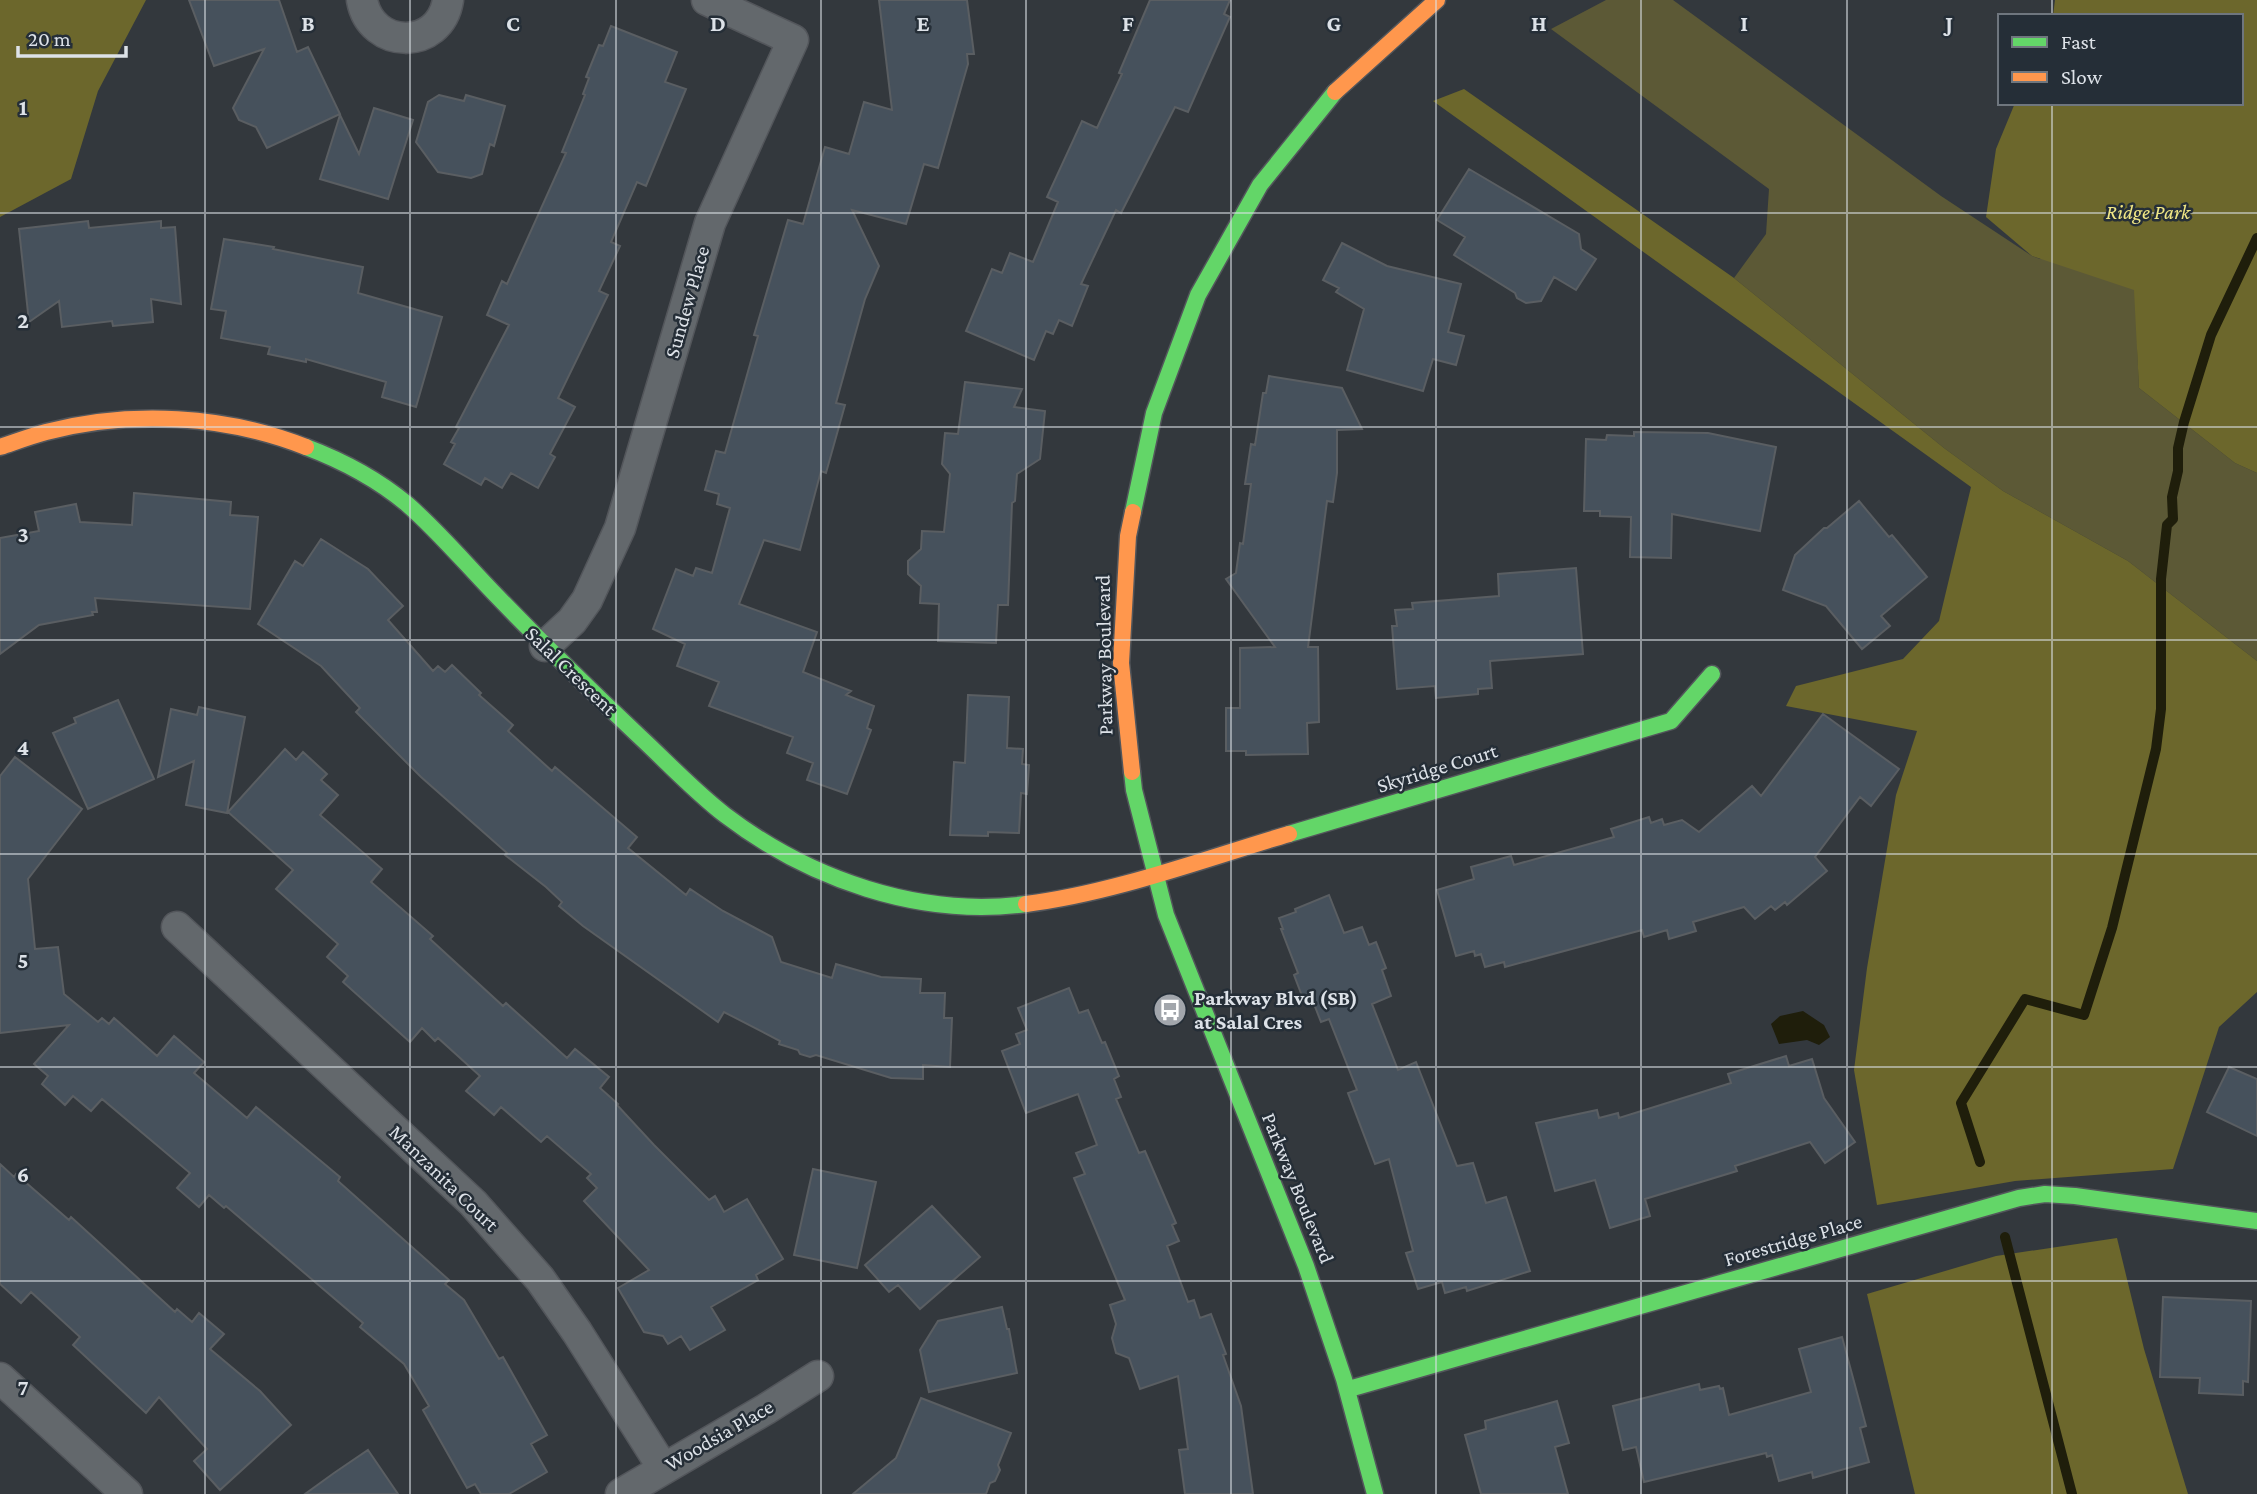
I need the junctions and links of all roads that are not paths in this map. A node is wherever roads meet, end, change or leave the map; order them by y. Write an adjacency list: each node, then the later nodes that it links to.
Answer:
1 (362, 0): 2 (street)
2 (448, 0)
3 (707, 0): 6 (street, Sundew Place)
4 (1437, 0): 8 (street, Parkway Boulevard)
5 (0, 446): 6 (street, Salal Crescent)
6 (545, 646): 8 (street, Salal Crescent)
7 (1712, 674): 8 (street, Skyridge Court)
8 (1155, 873): 13 (street, Parkway Boulevard)
9 (177, 927): 14 (street, Manzanita Court)
10 (2257, 1221): 13 (street, Forestridge Place)
11 (818, 1376): 14 (street, Woodsia Place)
12 (0, 1378): 15 (street)
13 (1349, 1389): 17 (street, Parkway Boulevard)
14 (663, 1468): 16 (street, Woodsia Place)
15 (127, 1494)
16 (621, 1494)
17 (1375, 1494)

